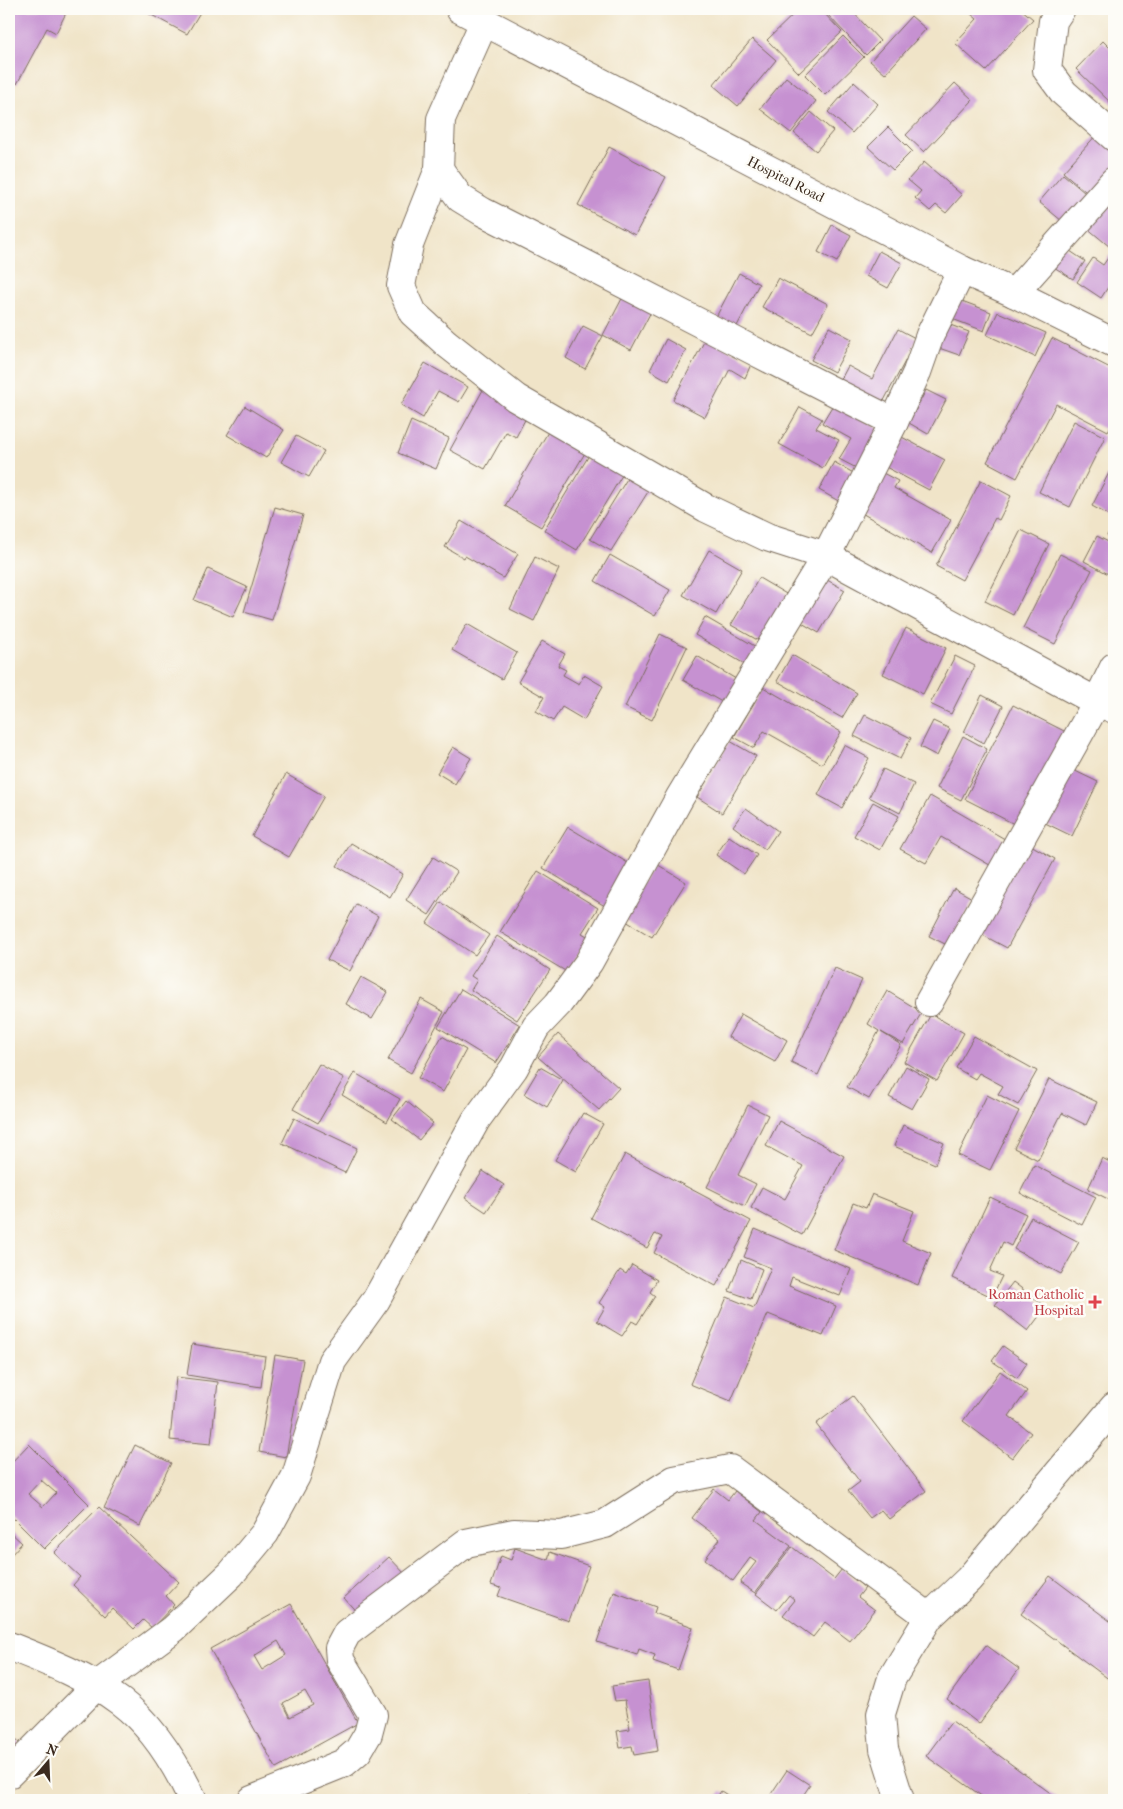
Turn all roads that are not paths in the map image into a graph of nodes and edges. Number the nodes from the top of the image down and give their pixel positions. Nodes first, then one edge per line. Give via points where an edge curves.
1 (460, 9) edge
2 (1062, 9) edge
3 (484, 22) junction
4 (1114, 137) edge
5 (439, 169) junction
6 (1114, 181) edge
7 (962, 270) junction
8 (1014, 293) junction
9 (1114, 343) edge
10 (894, 422) junction
11 (826, 556) junction
12 (1114, 667) edge
13 (1105, 706) edge
14 (929, 1002) dead end
15 (1114, 1407) edge
16 (929, 1617) junction
17 (9, 1646) edge
18 (96, 1686) junction
19 (9, 1774) edge
20 (192, 1800) edge
21 (252, 1800) edge
22 (900, 1800) edge

1 - 3 street, Hospital Road
2 - 4 street via 1053,21 1047,70 1064,93
3 - 5 street via 441,119
3 - 7 street, Hospital Road
5 - 10 street via 460,198 483,212
5 - 11 street via 409,245 401,286 413,313 516,398 706,508 767,537
6 - 8 street
7 - 8 street, Hospital Road
7 - 10 street via 930,335
8 - 9 street, Hospital Road
10 - 11 street
11 - 13 street
11 - 18 street via 680,797 589,962 558,1004 536,1027 514,1068 476,1120 376,1300 332,1361 296,1476 265,1533 231,1574 173,1628
12 - 13 street
13 - 14 street
15 - 16 street via 969,1579
16 - 21 street via 730,1469 674,1480 605,1524 561,1535 514,1533 466,1543 347,1632 339,1648 340,1660 373,1715 368,1734 358,1751 344,1763
16 - 22 street via 892,1678 881,1714 884,1749
17 - 18 street via 58,1665
18 - 19 street
18 - 20 street via 122,1703 156,1736 183,1778

